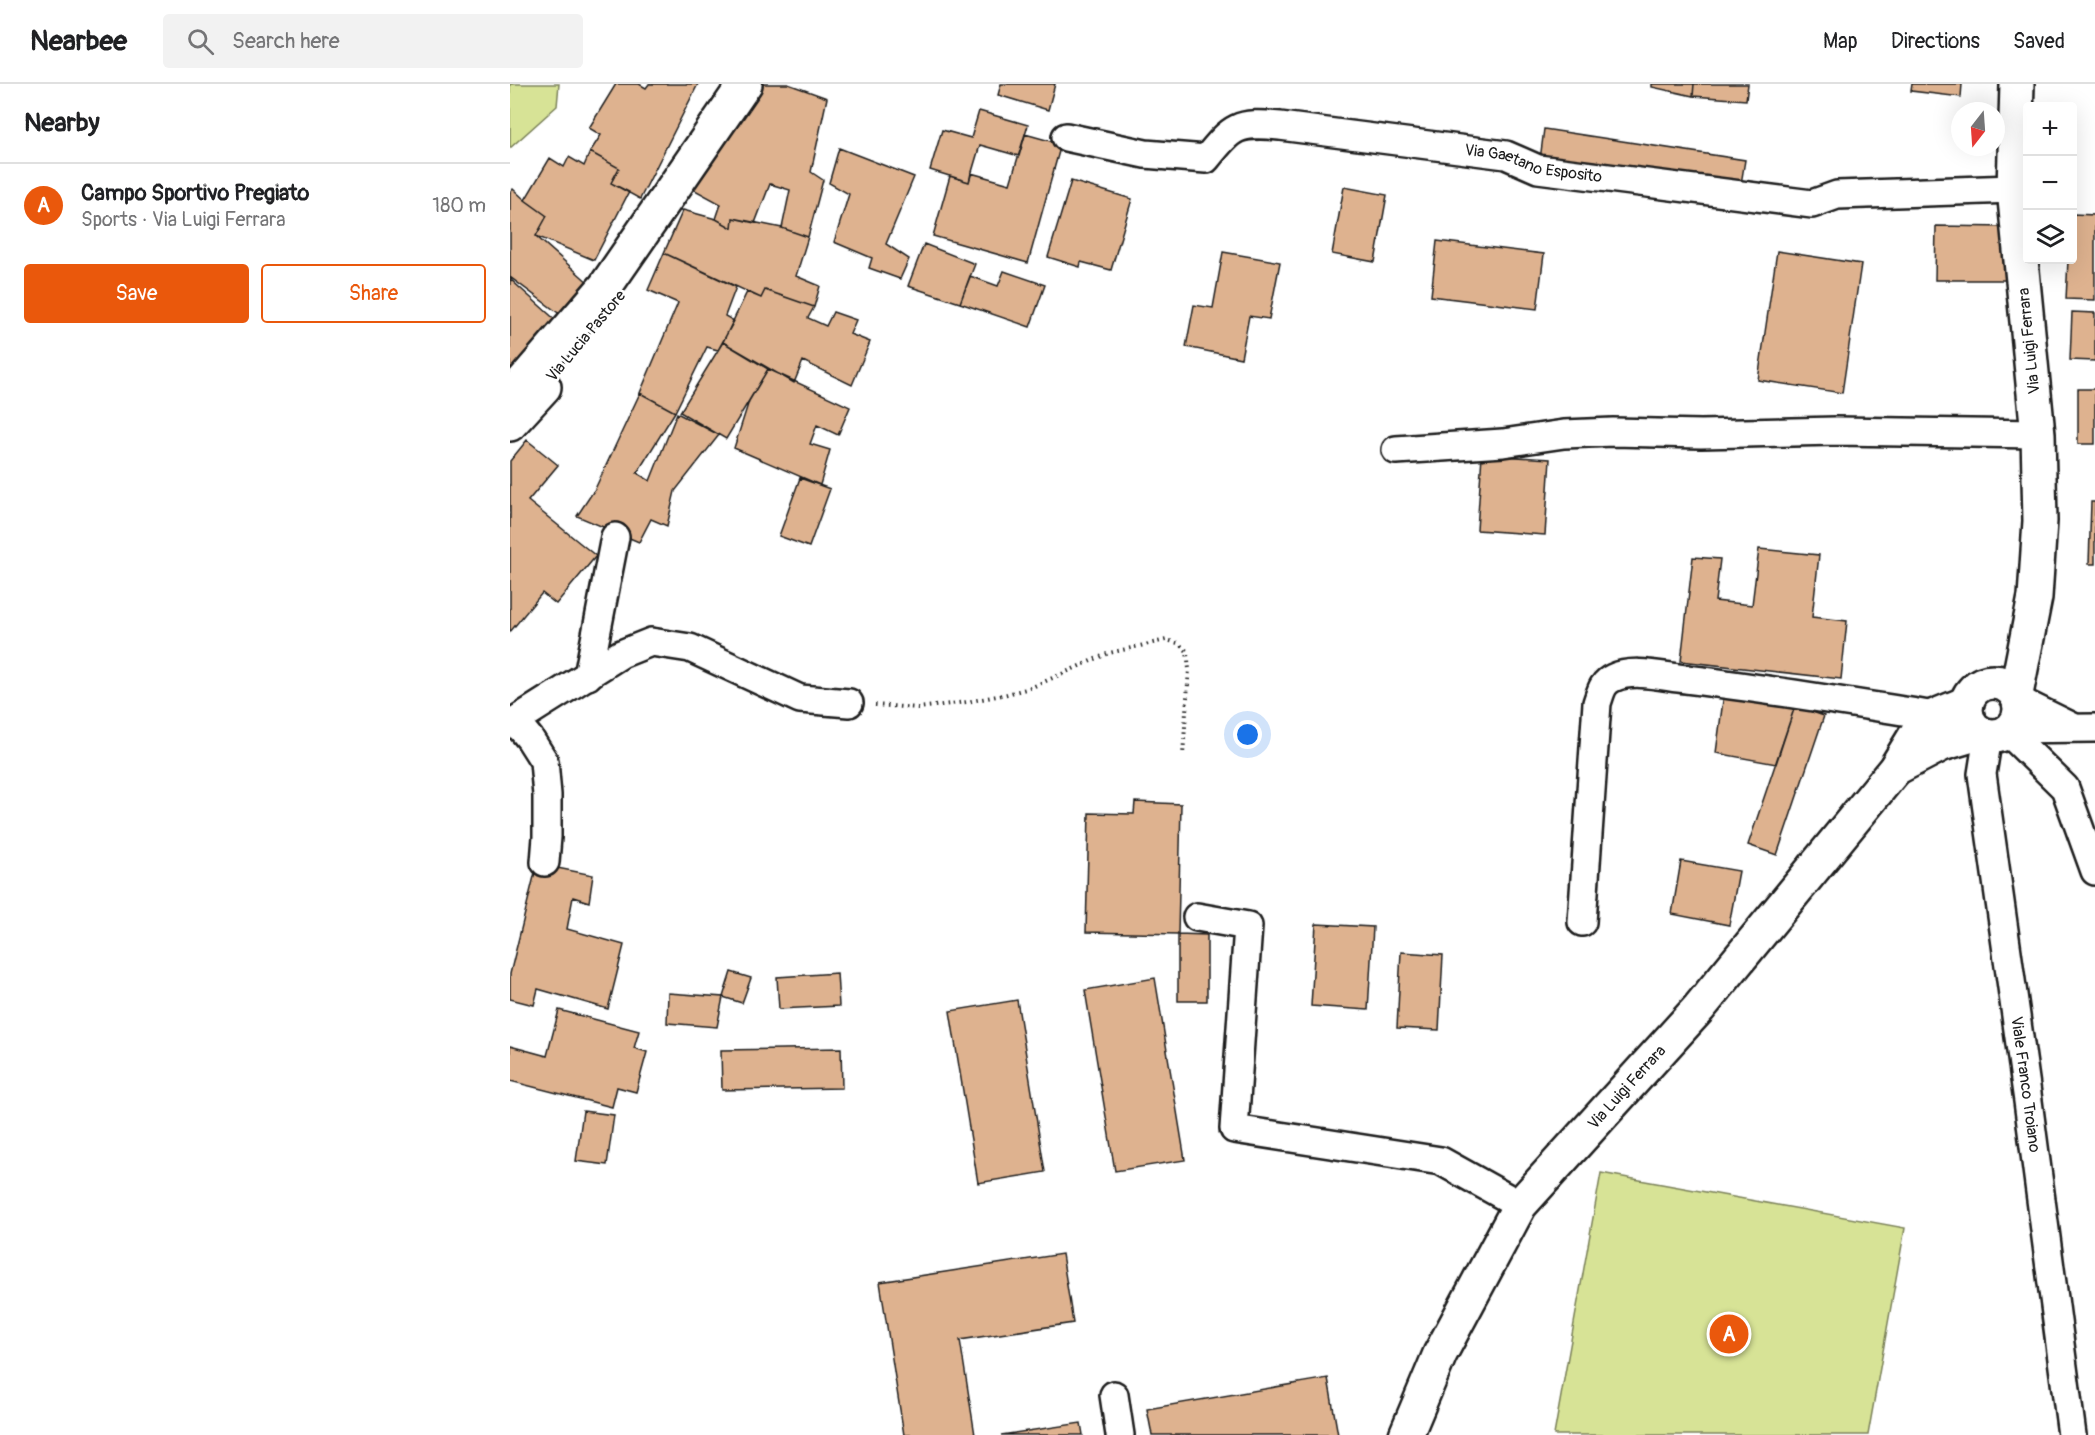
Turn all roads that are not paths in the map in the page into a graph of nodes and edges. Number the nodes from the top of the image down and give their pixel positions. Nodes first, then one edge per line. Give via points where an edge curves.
1 (745, 84) edge
2 (2017, 84) edge
3 (1066, 137) dead end
4 (2014, 189) junction
5 (662, 206) junction
6 (510, 397) edge
7 (510, 424) edge
8 (2038, 434) junction
9 (1396, 450) dead end
10 (615, 537) dead end
11 (588, 676) junction
12 (849, 703) road end
13 (2002, 715) junction
14 (1935, 716) junction
15 (513, 723) edge
16 (2085, 728) edge
17 (1894, 769) junction
18 (545, 862) dead end
19 (2095, 871) edge
20 (1197, 917) dead end
21 (1582, 922) dead end
22 (1520, 1205) junction
23 (1114, 1395) dead end
24 (1120, 1435) edge
25 (1406, 1435) edge
26 (2072, 1435) edge

1 - 5 street, Via Lucia Pastore
2 - 4 street, Via Luigi Ferrara
3 - 4 street, Via Gaetano Esposito via 1144,154 1206,159 1235,129 1252,124 1280,126 1506,155 1538,169 1812,204 1837,195
4 - 8 street, Via Luigi Ferrara
5 - 6 street, Via Lucia Pastore via 605,287
5 - 7 street, Via Lucia Pastore via 629,284 598,327
8 - 9 street via 1613,432
8 - 13 street, Via Luigi Ferrara via 2040,522 2035,597
10 - 11 street
11 - 12 street via 621,654 651,642 690,648 800,699
11 - 15 street
13 - 14 street, Via Luigi Ferrara via 1972,727 1967,702
13 - 16 street
13 - 17 street, Via Luigi Ferrara
13 - 19 street via 2065,788
13 - 26 street, Viale Franco Troiano via 1982,774
14 - 17 street, Via Luigi Ferrara via 1917,733
14 - 21 street via 1702,681 1637,674 1614,677 1603,685 1597,703
15 - 18 street via 530,739 544,761
17 - 22 street, Via Luigi Ferrara via 1698,1008
20 - 22 street via 1248,926 1234,1130 1441,1161
22 - 25 street, Via Luigi Ferrara via 1440,1354
23 - 24 street

